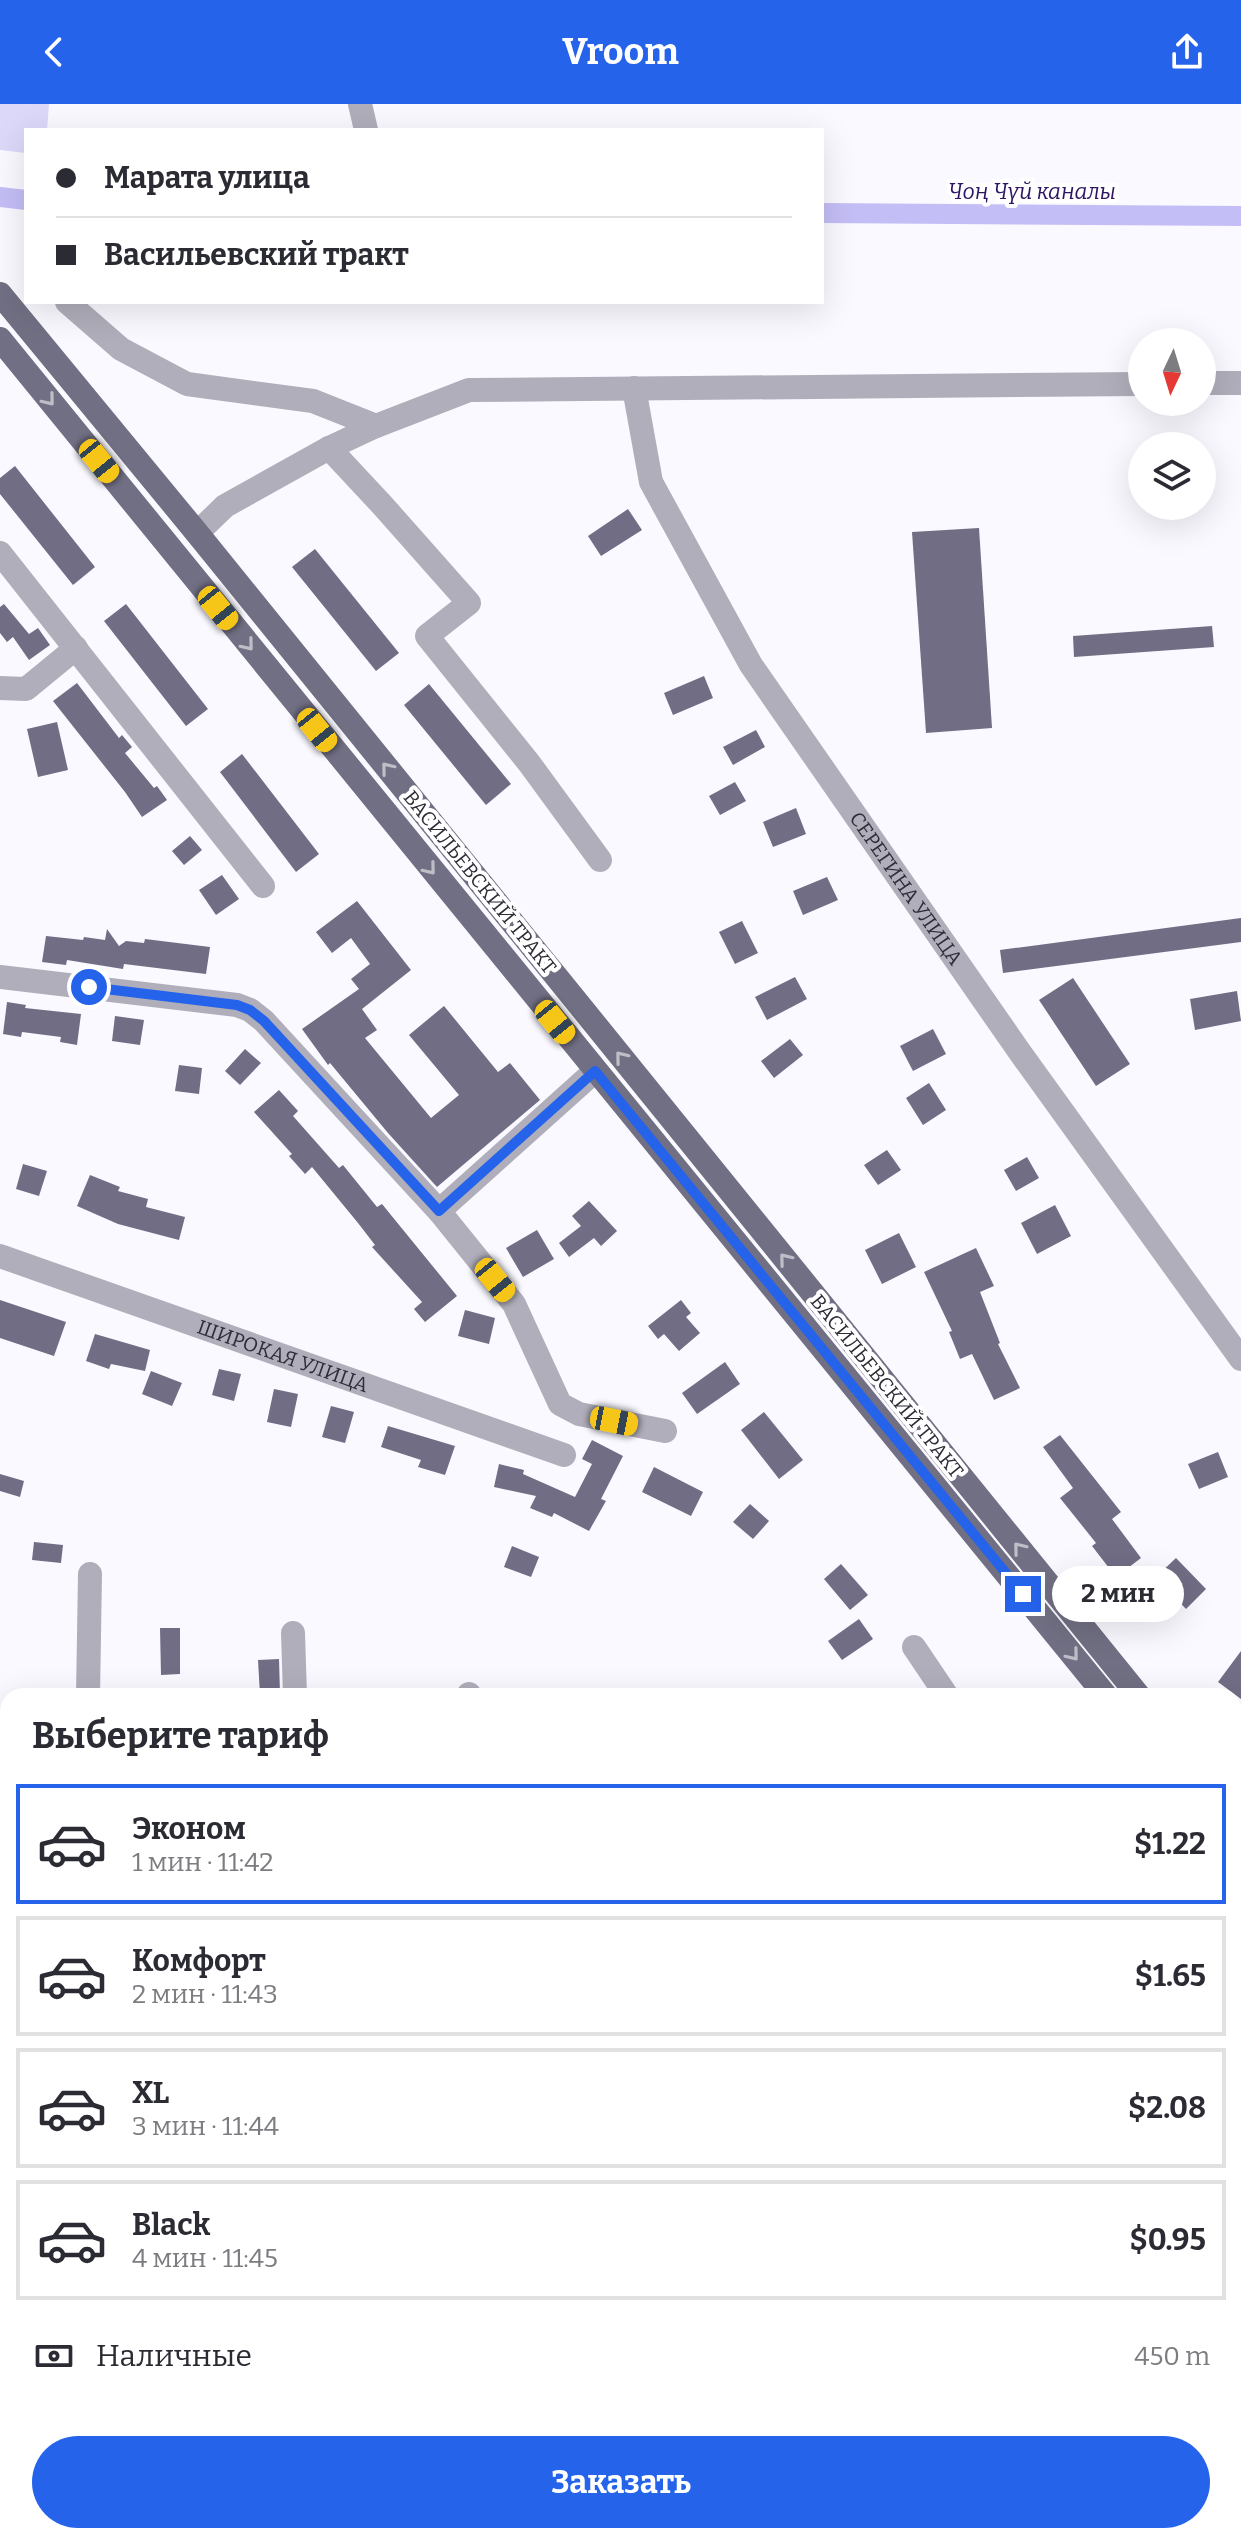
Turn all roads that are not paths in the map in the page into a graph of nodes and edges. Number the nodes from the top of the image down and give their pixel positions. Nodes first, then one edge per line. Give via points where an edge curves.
1 (360, 104) edge
2 (366, 128) edge
3 (0, 294) edge
4 (69, 304) edge
5 (0, 339) edge
6 (1216, 383) edge
7 (1241, 383) edge
8 (1128, 384) edge
9 (634, 388) junction
10 (376, 426) junction
11 (329, 448) junction
12 (197, 533) junction
13 (0, 553) edge
14 (76, 648) junction
15 (0, 688) edge
16 (600, 860) dead end
17 (263, 886) dead end
18 (0, 977) edge
19 (595, 1071) junction
20 (439, 1211) junction
21 (0, 1256) edge
22 (1241, 1359) edge
23 (665, 1431) dead end
24 (564, 1455) dead end
25 (90, 1574) dead end
26 (293, 1633) dead end
27 (914, 1647) dead end
28 (88, 1688) edge
29 (295, 1688) edge
30 (942, 1688) edge
31 (1099, 1688) edge
32 (1133, 1688) edge

1 - 2 street
3 - 12 main road, ВАСИЛЬЕВСКИЙ ТРАКТ
4 - 10 street via 121,349 187,384 313,401
5 -> 19 main road, ВАСИЛЬЕВСКИЙ ТРАКТ
6 - 7 street
8 - 9 street
9 - 10 street via 469,390
9 - 22 street, СЕРЕГИНА УЛИЦА via 651,482 751,665
10 - 11 street
11 - 12 street via 225,506
11 - 16 street via 469,603 427,636
32 -> 12 main road, ВАСИЛЬЕВСКИЙ ТРАКТ
13 - 14 street
14 - 15 street via 26,689
14 - 17 street
18 - 20 street via 250,1010
19 - 20 street
19 -> 31 main road, ВАСИЛЬЕВСКИЙ ТРАКТ
20 - 23 street via 514,1304 560,1404 579,1414
21 - 24 street, ШИРОКАЯ УЛИЦА
25 - 28 street
26 - 29 street
27 - 30 street

